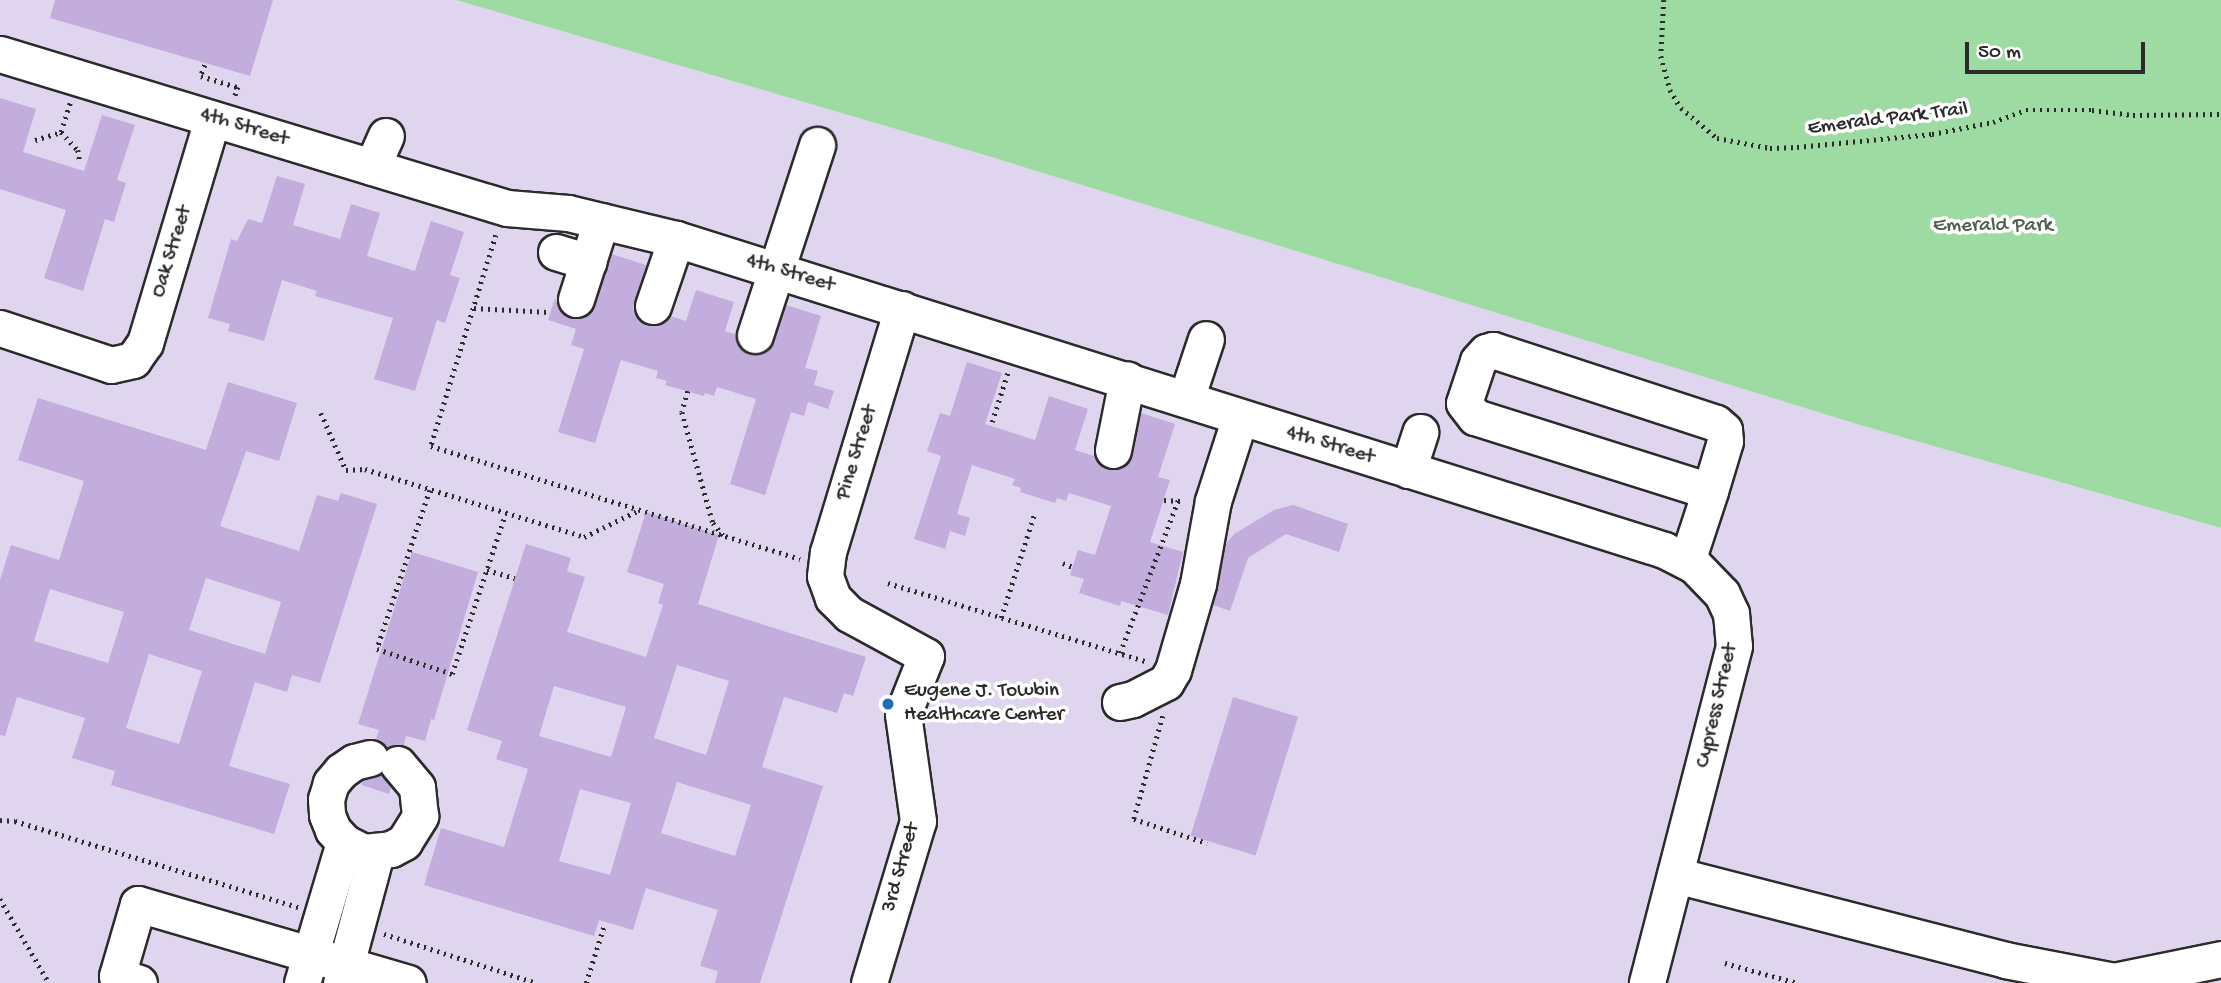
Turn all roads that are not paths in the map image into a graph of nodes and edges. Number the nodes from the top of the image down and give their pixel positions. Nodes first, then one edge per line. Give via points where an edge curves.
1 (0, 54) edge
2 (223, 109) junction
3 (817, 145) dead end
4 (601, 221) junction
5 (676, 239) junction
6 (775, 270) junction
7 (562, 305) road end
8 (653, 306) dead end
9 (902, 309) junction
10 (0, 328) edge
11 (755, 335) dead end
12 (1206, 339) dead end
13 (1127, 379) junction
14 (1186, 399) junction
15 (1240, 417) junction
16 (1420, 432) dead end
17 (1114, 450) dead end
18 (1408, 470) junction
19 (1710, 491) junction
20 (1573, 522) joint
21 (1687, 561) junction
22 (833, 598) joint
23 (1120, 702) dead end
24 (344, 842) junction
25 (376, 853) junction
26 (1675, 874) junction
27 (2221, 959) edge
28 (306, 968) edge
29 (343, 974) edge
30 (2136, 980) edge
31 (139, 983) edge
32 (408, 983) edge
33 (869, 983) edge
34 (1647, 983) edge

1 - 2 street, 4th Street
2 - 4 street, 4th Street via 379,151 507,208
2 - 10 street, Oak Street via 139,353 127,364 111,365
3 - 6 street
4 - 5 street, 4th Street
4 - 7 street via 572,257
5 - 6 street, 4th Street
5 - 8 street
6 - 9 street, 4th Street
6 - 11 street
9 - 13 street, 4th Street
9 - 22 street, Pine Street via 828,552 825,576
12 - 14 street
13 - 14 street, 4th Street
13 - 17 street
14 - 15 street, 4th Street
15 - 18 street, 4th Street
15 - 23 street via 1213,501 1198,584 1173,670 1166,682
16 - 18 street
18 - 20 street, 4th Street
19 - 19 street via 1726,441 1724,430 1716,423 1493,350 1478,360 1464,403 1475,417
19 - 21 street
20 - 21 street, Cypress Street
21 - 26 street, Cypress Street via 1722,594 1735,632
22 - 33 street, 3rd Street via 849,614 934,650 903,714 918,821
24 - 25 street via 353,849
24 - 25 street via 327,815 331,783 354,762 384,761 417,786 420,816 404,842
24 - 28 street
25 - 29 street
26 - 30 street via 2005,960 2114,981
26 - 34 street, Cypress Street
27 - 30 street
28 - 29 street
28 - 31 street via 138,904 117,976
29 - 32 street

